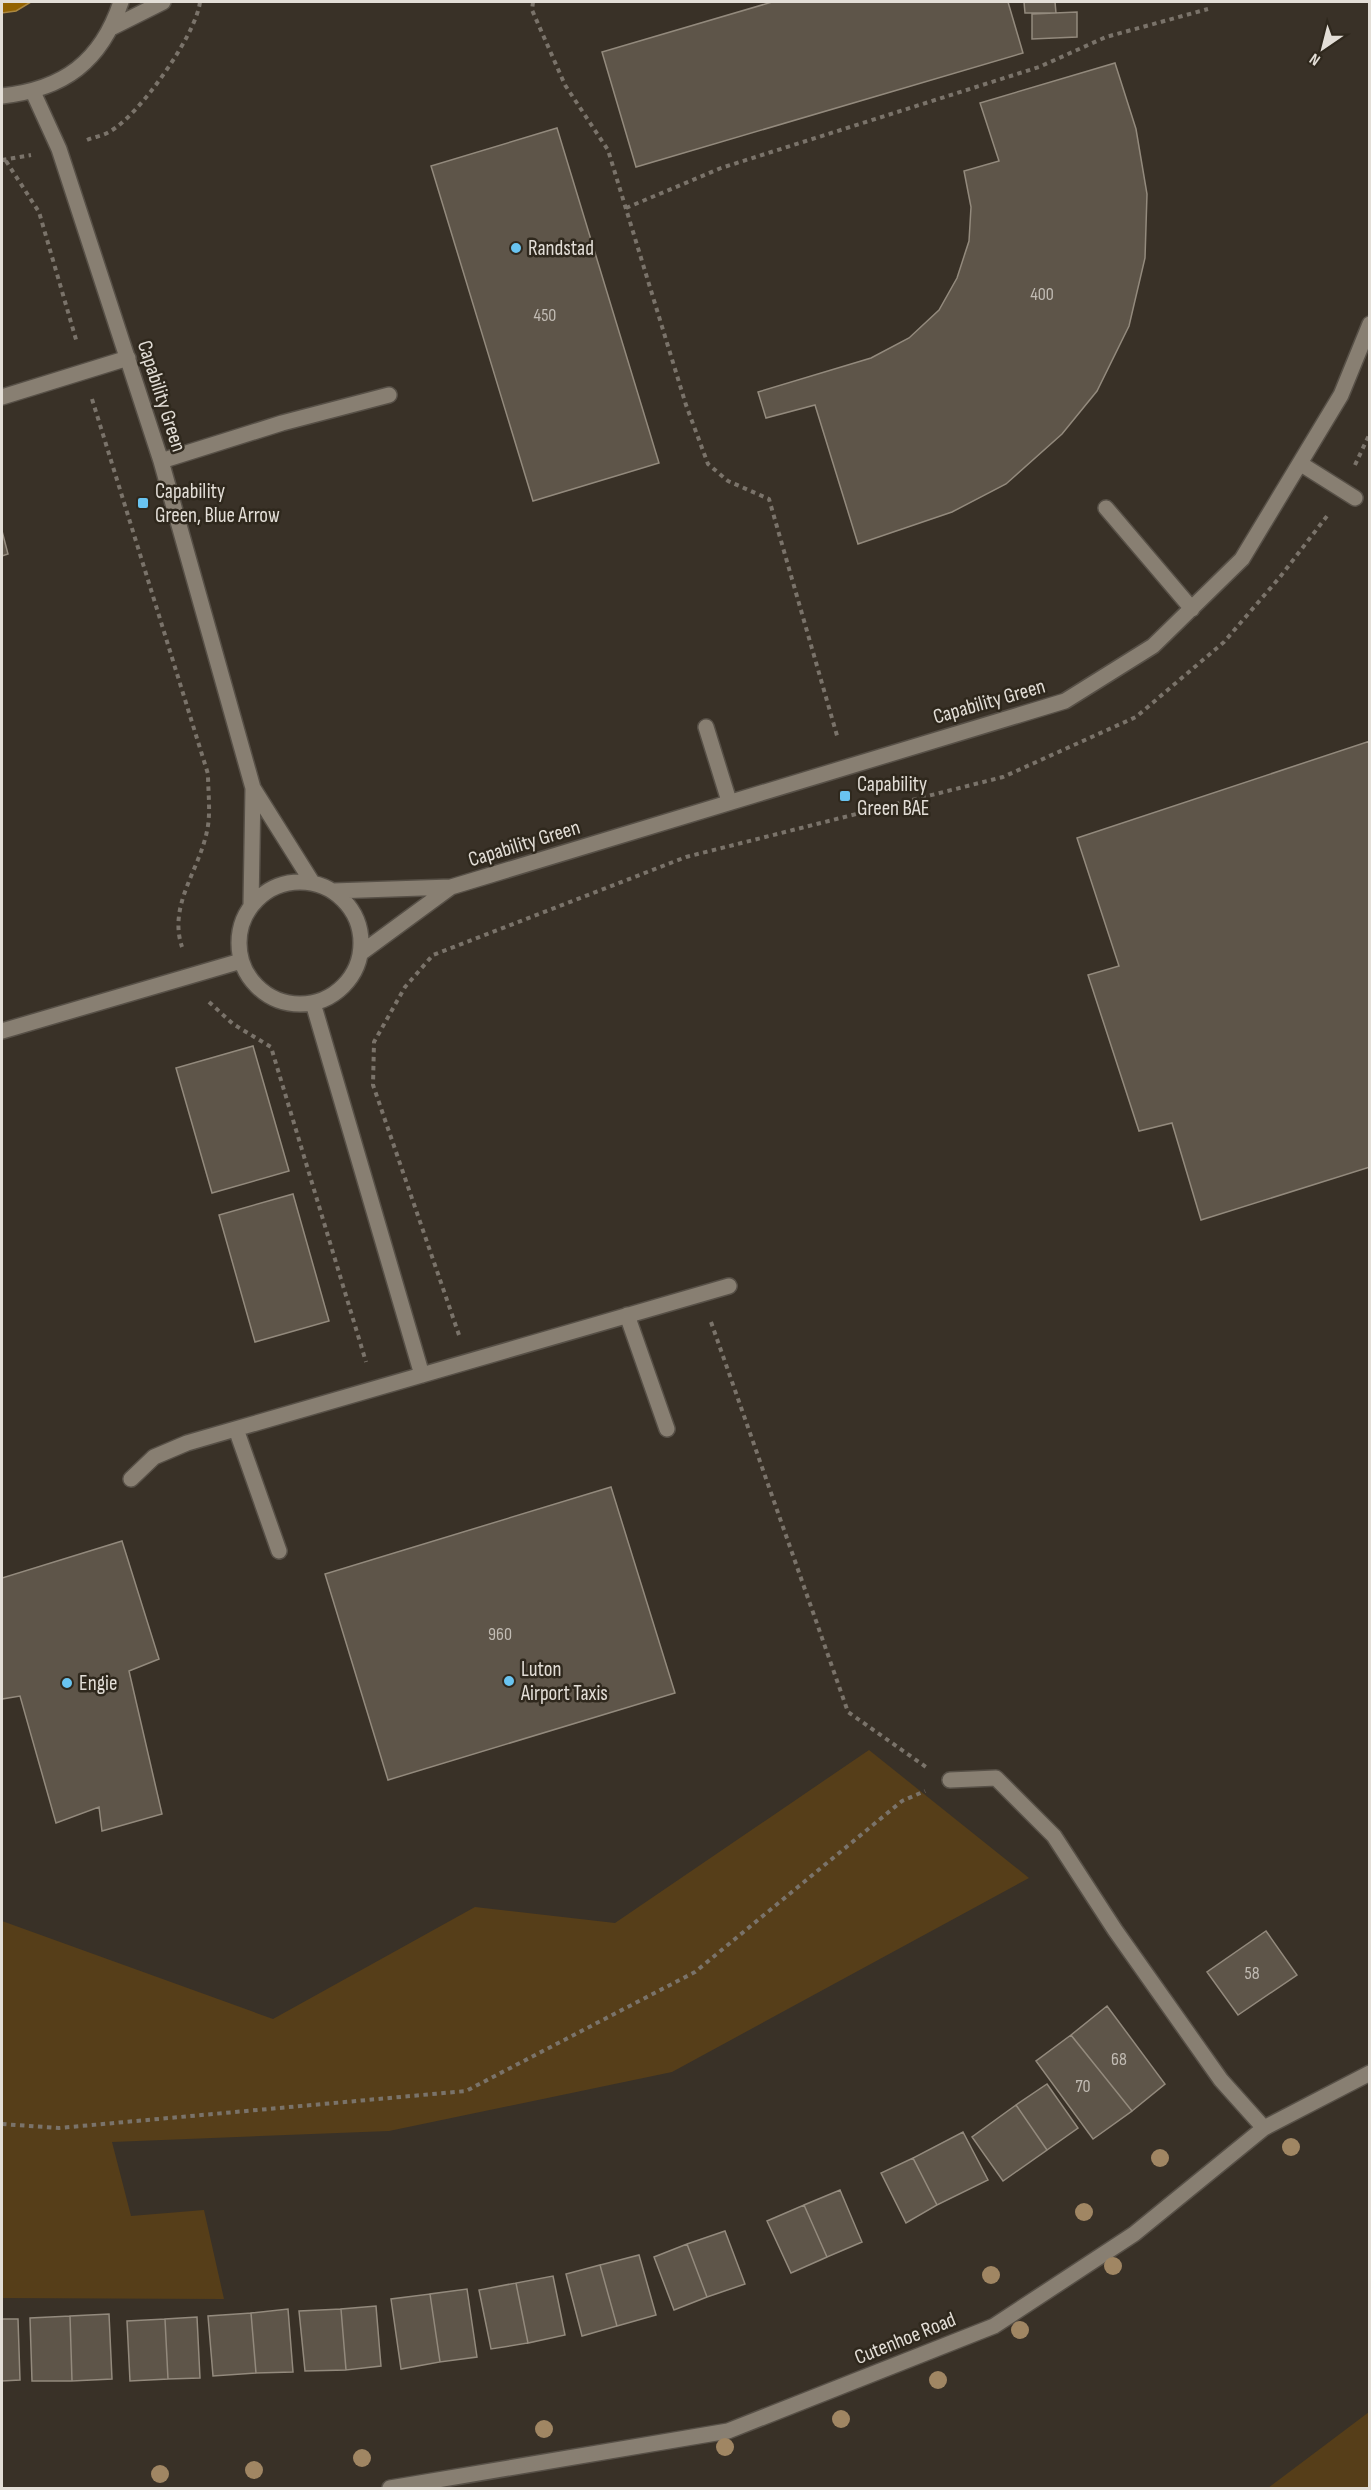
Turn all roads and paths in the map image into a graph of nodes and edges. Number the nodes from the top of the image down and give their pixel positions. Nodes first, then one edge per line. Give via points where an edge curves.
1 (121, 2) edge
2 (163, 2) edge
3 (200, 2) edge
4 (533, 2) edge
5 (1208, 9) dead end
6 (113, 27) junction
7 (33, 93) junction
8 (2, 96) edge
9 (59, 149) junction
10 (4, 160) edge
11 (626, 208) junction
12 (1370, 324) edge
13 (128, 358) junction
14 (84, 373) junction
15 (388, 395) dead end
16 (2, 398) edge
17 (1370, 433) edge
18 (162, 461) junction
19 (1301, 464) junction
20 (1349, 494) junction
21 (1106, 508) dead end
22 (1192, 609) junction
23 (706, 727) dead end
24 (840, 744) dead end
25 (253, 788) junction
26 (729, 801) junction
27 (312, 882) junction
28 (451, 887) junction
29 (333, 891) junction
30 (251, 906) junction
31 (362, 953) junction
32 (241, 961) junction
33 (191, 974) junction
34 (313, 1003) junction
35 (2, 1031) edge
36 (729, 1286) dead end
37 (702, 1294) junction
38 (627, 1315) junction
39 (468, 1361) junction
40 (422, 1375) junction
41 (374, 1388) junction
42 (236, 1429) junction
43 (667, 1429) dead end
44 (132, 1479) dead end
45 (279, 1551) dead end
46 (950, 1780) junction
47 (1370, 2073) edge
48 (2, 2124) edge
49 (1264, 2128) junction
50 (452, 2484) edge
51 (390, 2488) edge

1 - 6 street
2 - 6 street
3 - 9 path via 175,59 141,104 110,132
4 - 11 path via 532,10 565,85 608,150
5 - 11 path via 1106,37 1039,67 721,168
6 - 7 street via 93,57 65,79
7 - 8 street
7 - 9 street, Capability Green
9 - 10 path
9 - 13 street, Capability Green
10 - 14 path via 39,212
11 - 24 path via 708,464 728,481 769,499
12 - 19 street, Capability Green via 1341,395
13 - 14 street
13 - 18 street, Capability Green
14 - 16 street
14 - 33 path via 208,774 208,830 185,887 177,931
15 - 18 street
17 - 20 path
18 - 25 street, Capability Green
19 - 20 street
19 - 22 street, Capability Green via 1242,558
20 - 39 path via 1224,642 1136,717 1003,777 686,857 433,955 405,987 374,1042 373,1085
21 - 22 street
22 - 26 street, Capability Green via 1153,646 1065,701
23 - 26 street
25 - 27 street
25 - 30 street
26 - 28 street, Capability Green
27 - 29 street
27 - 30 street via 278,885
28 - 29 street
28 - 31 street
29 - 31 street via 347,902 356,918
30 - 32 street via 238,942
31 - 34 street via 345,986 331,997
32 - 33 street
32 - 34 street via 261,991 295,1005
33 - 35 street
33 - 41 path via 205,998 233,1024 271,1047
34 - 40 street
36 - 37 street
37 - 38 street
37 - 46 path via 848,1712 927,1769
38 - 39 street
38 - 43 street
39 - 40 street
40 - 41 street
41 - 42 street
42 - 44 street via 154,1457
42 - 45 street
46 - 48 path via 903,1801 695,1971 465,2091 59,2128
46 - 49 street via 996,1778 1054,1836 1221,2080
47 - 49 street, Cutenhoe Road
49 - 50 street, Cutenhoe Road via 1134,2234 994,2326 728,2430
50 - 51 street, Cutenhoe Road

